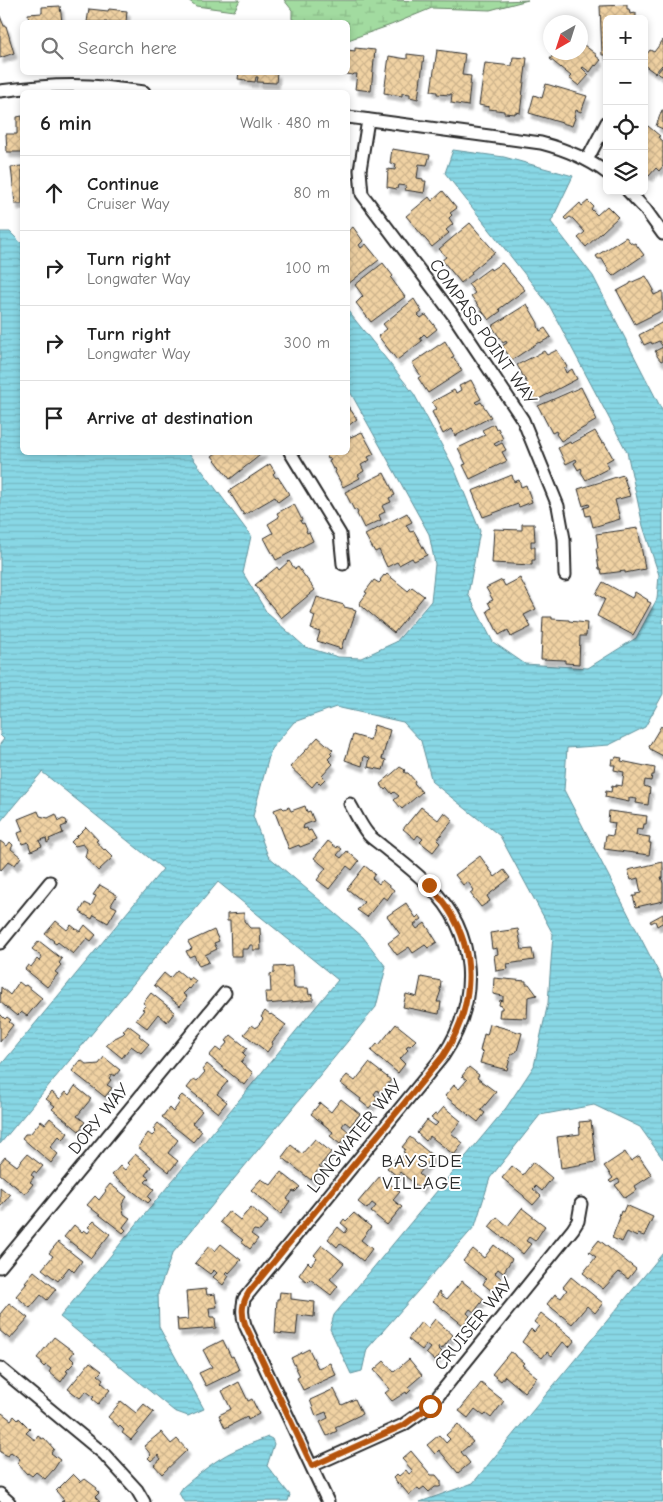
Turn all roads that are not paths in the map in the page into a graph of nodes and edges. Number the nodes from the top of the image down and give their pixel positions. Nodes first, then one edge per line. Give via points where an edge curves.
1 (90, 89) edge
2 (108, 90) edge
3 (0, 91) edge
4 (350, 118) edge
5 (368, 120) junction
6 (603, 130) edge
7 (587, 160) junction
8 (603, 170) edge
9 (632, 195) edge
10 (663, 234) edge
11 (292, 455) edge
12 (343, 564) dead end
13 (566, 574) dead end
14 (350, 804) dead end
15 (50, 882) dead end
16 (0, 943) edge
17 (225, 993) dead end
18 (580, 1204) dead end
19 (0, 1267) edge
20 (0, 1368) edge
21 (312, 1466) junction
22 (0, 1494) edge
23 (9, 1502) edge
24 (144, 1502) edge
25 (328, 1502) edge

1 - 2 street
1 - 3 street via 54,85
4 - 5 street
5 - 7 street via 541,143
5 - 13 street, COMPASS POINT WAY via 360,170 362,194 453,315 523,420 558,506
6 - 7 street
7 - 8 street
9 - 10 street
11 - 12 street via 340,534
14 - 21 street, LONGWATER WAY via 368,834 429,885 451,912 468,960 468,985 462,1021 443,1056 244,1299 242,1316 245,1324
15 - 16 street
17 - 19 street, DORY WAY
18 - 21 street, CRUISER WAY via 574,1230 430,1406 404,1425
20 - 24 street via 104,1454
21 - 25 street, LONGWATER WAY
22 - 23 street

